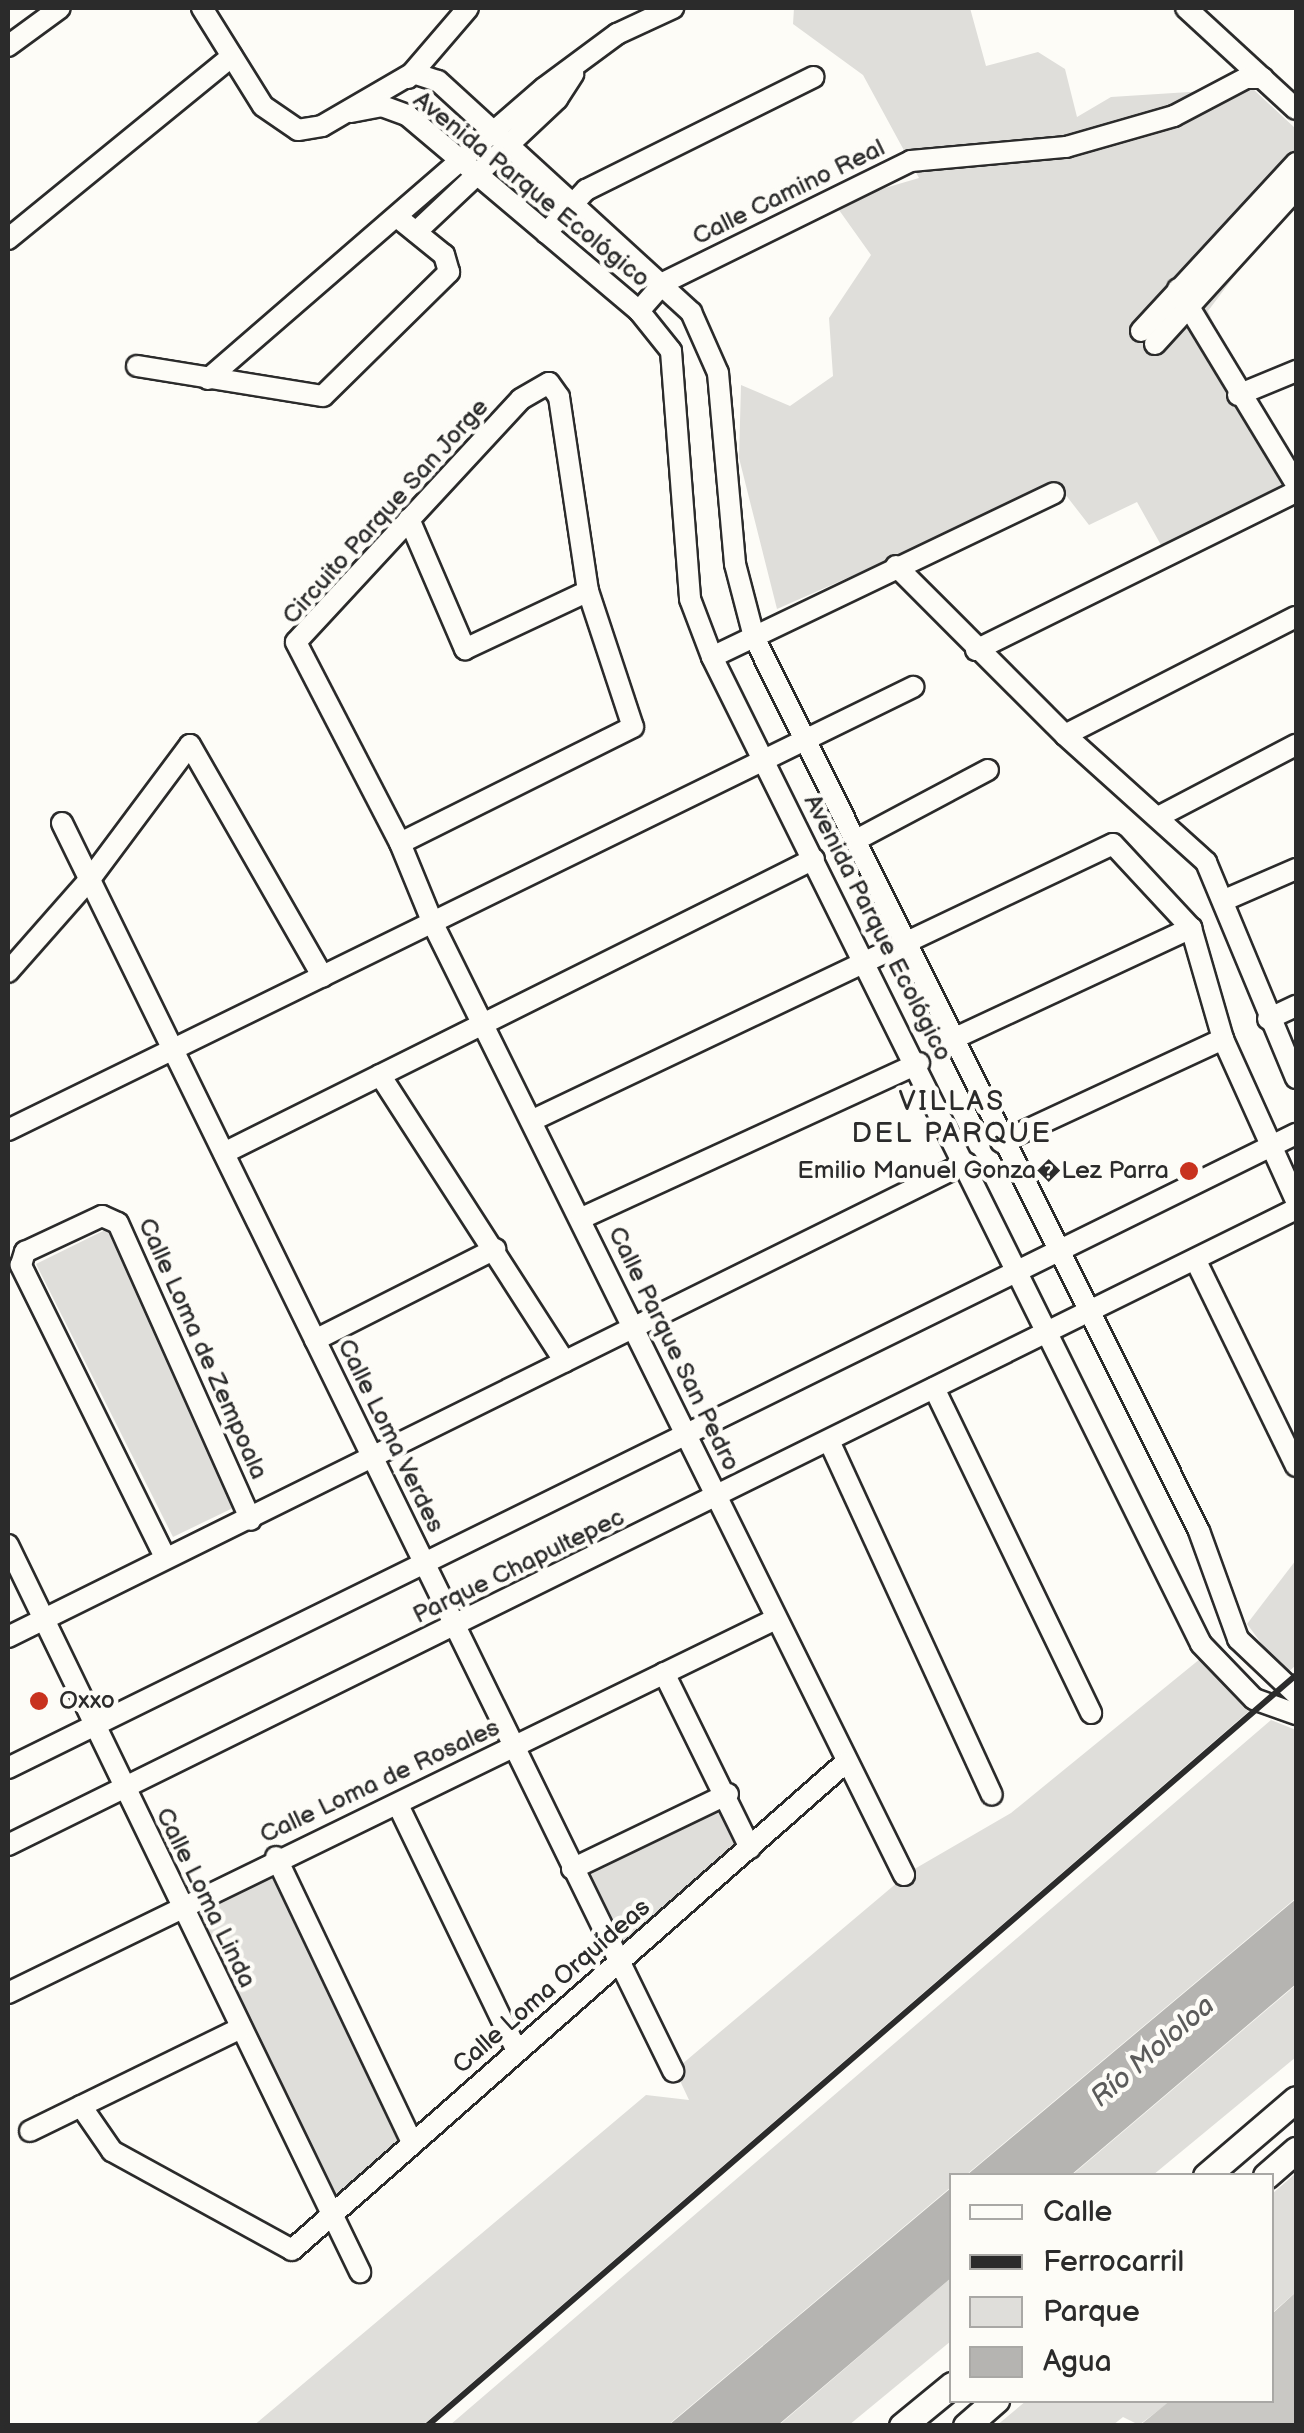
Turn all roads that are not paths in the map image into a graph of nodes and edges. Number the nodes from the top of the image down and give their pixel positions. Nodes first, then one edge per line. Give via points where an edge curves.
1 (60, 8) edge
2 (202, 8) edge
3 (468, 8) edge
4 (673, 8) edge
5 (1186, 8) edge
6 (8, 46) edge
7 (232, 56) junction
8 (580, 64) junction
9 (412, 73) junction
10 (814, 76) dead end
11 (1263, 78) junction
12 (382, 106) junction
13 (1296, 109) edge
14 (326, 120) junction
15 (473, 146) junction
16 (492, 162) junction
17 (1296, 163) edge
18 (1296, 189) edge
19 (571, 205) junction
20 (397, 216) junction
21 (416, 232) junction
22 (546, 234) junction
23 (8, 239) edge
24 (663, 283) junction
25 (1178, 289) junction
26 (1190, 308) junction
27 (638, 311) junction
28 (136, 366) dead end
29 (1296, 371) edge
30 (208, 380) junction
31 (1238, 395) junction
32 (1296, 484) edge
33 (1054, 492) dead end
34 (1296, 492) edge
35 (409, 519) junction
36 (896, 566) junction
37 (588, 592) junction
38 (1296, 616) edge
39 (754, 638) junction
40 (976, 650) junction
41 (712, 657) junction
42 (913, 686) dead end
43 (1065, 736) junction
44 (803, 739) junction
45 (1296, 744) edge
46 (763, 759) junction
47 (988, 770) dead end
48 (1158, 817) junction
49 (62, 823) dead end
50 (858, 839) junction
51 (400, 844) junction
52 (814, 860) junction
53 (1296, 869) edge
54 (90, 879) junction
55 (1227, 900) junction
56 (434, 926) junction
57 (1191, 928) junction
58 (902, 938) junction
59 (866, 958) junction
60 (8, 972) edge
61 (322, 977) junction
62 (1296, 1006) edge
63 (1268, 1019) junction
64 (485, 1021) junction
65 (1223, 1038) junction
66 (953, 1039) junction
67 (174, 1050) junction
68 (919, 1062) junction
69 (380, 1075) junction
70 (1296, 1078) edge
71 (533, 1120) junction
72 (8, 1130) edge
73 (1296, 1134) edge
74 (1001, 1142) junction
75 (1268, 1149) junction
76 (224, 1153) junction
77 (966, 1163) junction
78 (1296, 1201) edge
79 (1296, 1208) edge
80 (582, 1218) junction
81 (1056, 1248) junction
82 (496, 1249) junction
83 (1196, 1261) junction
84 (1018, 1268) junction
85 (1090, 1310) junction
86 (632, 1325) junction
87 (1050, 1330) junction
88 (315, 1340) junction
89 (565, 1362) junction
90 (934, 1388) junction
91 (684, 1433) junction
92 (830, 1443) junction
93 (374, 1460) junction
94 (1296, 1466) edge
95 (718, 1498) junction
96 (251, 1520) junction
97 (8, 1545) edge
98 (165, 1557) junction
99 (424, 1563) junction
100 (43, 1620) junction
101 (776, 1620) junction
102 (454, 1627) junction
103 (8, 1637) edge
104 (1238, 1639) junction
105 (1210, 1656) junction
106 (664, 1673) junction
107 (1296, 1694) edge
108 (1091, 1712) dead end
109 (1296, 1714) edge
110 (94, 1725) junction
111 (512, 1748) junction
112 (845, 1763) junction
113 (8, 1768) edge
114 (122, 1790) junction
115 (728, 1794) junction
116 (992, 1795) dead end
117 (398, 1805) junction
118 (8, 1844) edge
119 (750, 1848) junction
120 (276, 1857) junction
121 (572, 1869) junction
122 (904, 1875) dead end
123 (181, 1905) junction
124 (621, 1961) junction
125 (8, 1992) edge
126 (241, 2028) junction
127 (516, 2049) junction
128 (673, 2071) dead end
129 (1296, 2100) edge
130 (81, 2106) junction
131 (30, 2131) dead end
132 (412, 2142) junction
133 (1296, 2150) edge
134 (1210, 2173) edge
135 (1269, 2173) edge
136 (332, 2210) junction
137 (360, 2272) dead end
138 (949, 2387) edge
139 (993, 2403) edge
140 (902, 2426) edge
141 (966, 2426) edge

1 - 6 street
2 - 7 street
3 - 9 street
4 - 8 street via 617,34
5 - 11 street
7 - 14 street via 263,106 288,126 309,130
7 - 23 street
8 - 15 street
8 - 16 street
9 - 12 street
9 - 14 street, Avenida Parque Ecológico
9 - 15 street, Avenida Parque Ecológico via 438,80
10 - 19 street via 586,190
11 - 13 street
11 - 24 street, Calle Camino Real via 1246,78 1174,116 1066,147 911,162
12 - 14 street, Avenida Parque Ecológico
12 - 15 street, Avenida Parque Ecológico
15 - 16 street, Avenida Parque Ecológico
15 - 16 street, Avenida Parque Ecológico
15 - 20 street
16 - 19 street, Avenida Parque Ecológico
16 - 21 street
16 - 22 street, Avenida Parque Ecológico
17 - 25 street
18 - 26 street
19 - 22 street
19 - 24 street, Avenida Parque Ecológico
20 - 21 street
20 - 30 street
21 - 30 street via 448,260 446,278 323,396
22 - 27 street, Avenida Parque Ecológico
24 - 27 street, Calle Camino Real
24 - 39 street, Avenida Parque Ecológico via 691,312 718,374 735,564
25 - 26 street
25 - 26 street via 1148,338
26 - 31 street
27 - 41 street, Avenida Parque Ecológico via 671,351 690,599
28 - 30 street
29 - 31 street
31 - 32 street
33 - 36 street
34 - 40 street
35 - 37 street via 465,649
35 - 37 street, Circuito Parque San Jorge via 521,400 548,384 559,398
35 - 51 street, Circuito Parque San Jorge via 296,642
36 - 39 street
36 - 40 street
37 - 51 street, Circuito Parque San Jorge via 634,727
38 - 43 street
39 - 41 street
39 - 44 street, Avenida Parque Ecológico
40 - 43 street
41 - 46 street, Avenida Parque Ecológico
42 - 44 street
43 - 48 street
44 - 46 street
44 - 50 street, Avenida Parque Ecológico
45 - 48 street
46 - 52 street, Avenida Parque Ecológico
46 - 56 street
47 - 50 street
48 - 55 street via 1206,862
49 - 54 street, Calle Loma Verdes
50 - 58 street, Avenida Parque Ecológico
51 - 56 street, Calle Parque San Pedro
52 - 59 street, Avenida Parque Ecológico
52 - 64 street
53 - 55 street
54 - 60 street
54 - 61 street via 190,745
54 - 67 street, Calle Loma Verdes
55 - 63 street
56 - 61 street
56 - 64 street, Calle Parque San Pedro
57 - 58 street via 1113,844
57 - 65 street
57 - 66 street
58 - 59 street
58 - 66 street, Avenida Parque Ecológico
59 - 68 street, Avenida Parque Ecológico
59 - 71 street
61 - 67 street
62 - 63 street
63 - 70 street
64 - 69 street
64 - 71 street, Calle Parque San Pedro
65 - 74 street
65 - 75 street
66 - 74 street, Avenida Parque Ecológico
67 - 72 street
67 - 76 street, Calle Loma Verdes
68 - 77 street, Avenida Parque Ecológico
68 - 80 street
69 - 76 street
69 - 82 street
71 - 80 street, Calle Parque San Pedro
73 - 75 street, Parque Chapultepec
74 - 81 street, Avenida Parque Ecológico
75 - 78 street
75 - 81 street, Parque Chapultepec
76 - 88 street, Calle Loma Verdes
77 - 84 street, Avenida Parque Ecológico
77 - 86 street
79 - 83 street, Parque Chapultepec
80 - 86 street, Calle Parque San Pedro
81 - 84 street, Parque Chapultepec
81 - 85 street, Avenida Parque Ecológico
82 - 88 street
82 - 89 street
83 - 85 street, Parque Chapultepec
83 - 94 street
84 - 87 street, Avenida Parque Ecológico
84 - 91 street, Parque Chapultepec
85 - 87 street, Parque Chapultepec
85 - 104 street, Avenida Parque Ecológico via 1198,1530
86 - 89 street
86 - 91 street, Calle Parque San Pedro
87 - 90 street, Parque Chapultepec
87 - 105 street, Avenida Parque Ecológico
88 - 93 street, Calle Loma Verdes
89 - 93 street
90 - 92 street, Parque Chapultepec
90 - 108 street
91 - 95 street, Calle Parque San Pedro
91 - 99 street, Parque Chapultepec
92 - 95 street, Parque Chapultepec
92 - 116 street
93 - 96 street
93 - 99 street, Calle Loma Verdes
95 - 101 street, Calle Parque San Pedro
95 - 102 street, Parque Chapultepec
96 - 98 street
96 - 98 street, Calle Loma de Zempoala via 118,1223 102,1216 25,1252 21,1265
97 - 100 street, Calle Loma Linda
98 - 100 street
99 - 102 street, Calle Loma Verdes
99 - 110 street, Parque Chapultepec
100 - 103 street
100 - 110 street, Calle Loma Linda
101 - 106 street, Calle Loma de Rosales
101 - 112 street, Calle Parque San Pedro
102 - 111 street, Calle Loma Verdes
102 - 114 street, Parque Chapultepec
104 - 105 street
104 - 107 street, Avenida Parque Ecológico
105 - 109 street, Avenida Parque Ecológico via 1254,1699
106 - 111 street, Calle Loma de Rosales
106 - 115 street
110 - 113 street, Parque Chapultepec
110 - 114 street, Calle Loma Linda
111 - 117 street, Calle Loma de Rosales
111 - 121 street, Calle Loma Verdes
112 - 119 street, Calle Loma Orquídeas
112 - 122 street, Calle Parque San Pedro
114 - 118 street, Parque Chapultepec
114 - 123 street, Calle Loma Linda
115 - 119 street
115 - 121 street
117 - 120 street, Calle Loma de Rosales
117 - 127 street
119 - 124 street, Calle Loma Orquídeas
120 - 123 street, Calle Loma de Rosales
120 - 132 street
121 - 124 street, Calle Loma Verdes
123 - 125 street, Calle Loma de Rosales
123 - 126 street, Calle Loma Linda
124 - 127 street, Calle Loma Orquídeas
124 - 128 street, Calle Loma Verdes
126 - 130 street
126 - 136 street, Calle Loma Linda
127 - 132 street, Calle Loma Orquídeas
129 - 134 main road
130 - 131 street
130 - 136 street, Calle Loma Orquídeas via 112,2151 292,2250
132 - 136 street, Calle Loma Orquídeas
133 - 135 main road
136 - 137 street, Calle Loma Linda
138 - 140 main road
139 - 141 main road

